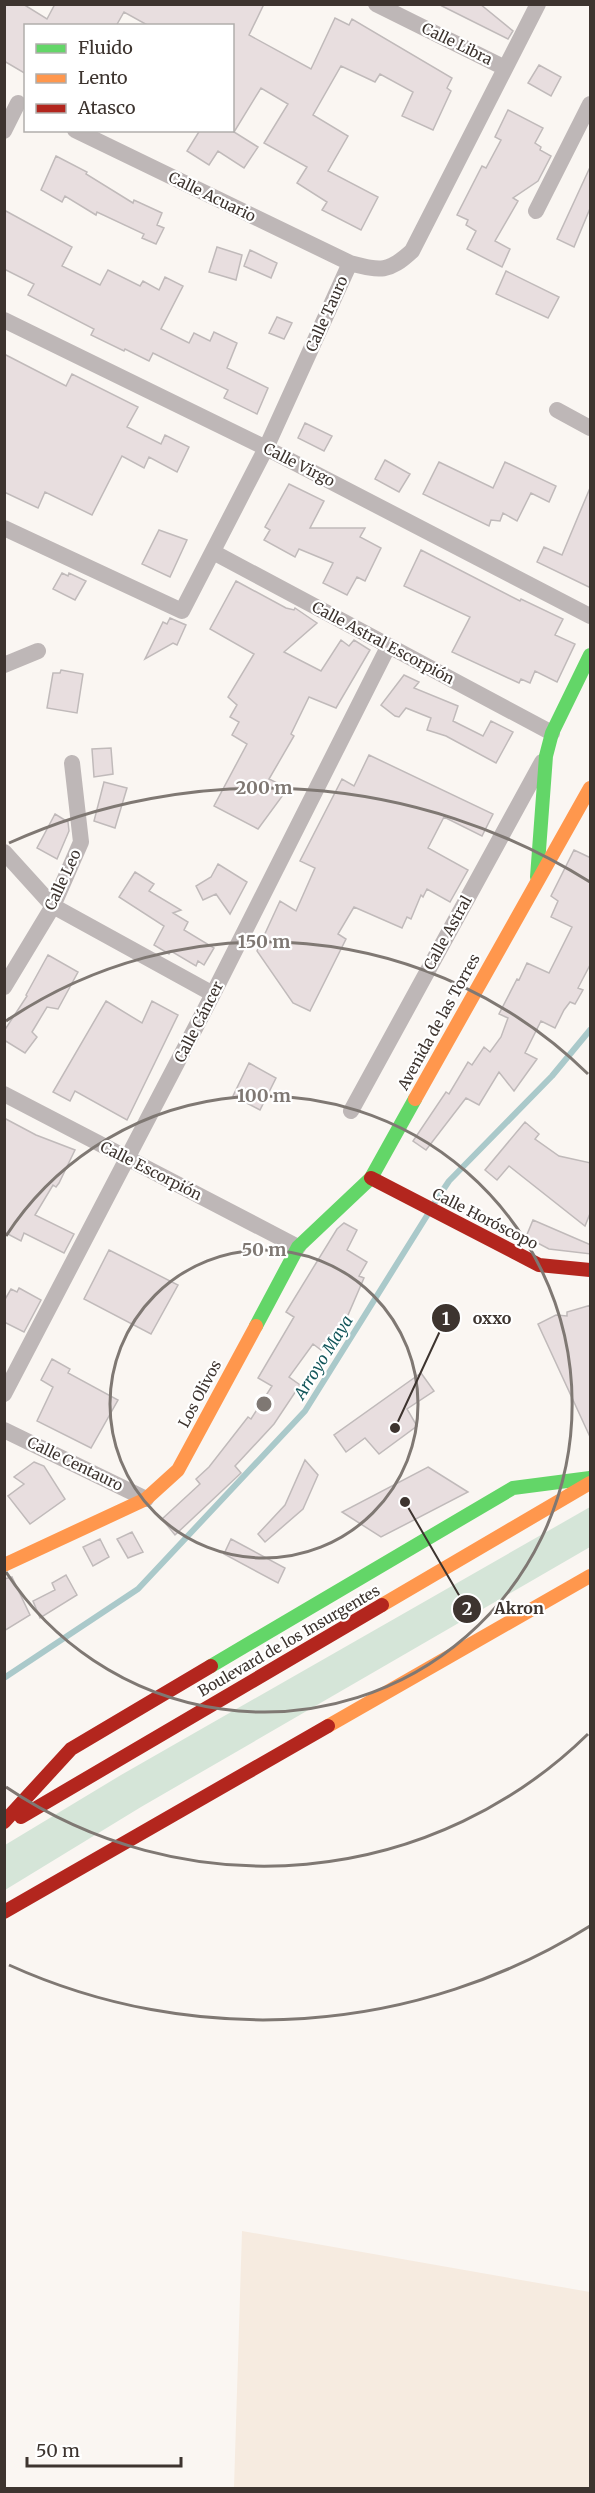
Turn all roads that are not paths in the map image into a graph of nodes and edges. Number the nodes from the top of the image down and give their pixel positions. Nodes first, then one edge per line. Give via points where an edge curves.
1 (376, 4) edge
2 (538, 4) edge
3 (505, 68) junction
4 (16, 102) edge
5 (591, 104) edge
6 (4, 131) edge
7 (79, 132) edge
8 (536, 211) dead end
9 (350, 262) junction
10 (4, 320) edge
11 (557, 410) dead end
12 (591, 428) edge
13 (266, 448) junction
14 (4, 528) edge
15 (213, 552) junction
16 (591, 616) edge
17 (388, 647) junction
18 (38, 651) dead end
19 (591, 655) edge
20 (4, 665) edge
21 (552, 733) junction
22 (546, 756) junction
23 (72, 763) dead end
24 (591, 788) edge
25 (586, 807) edge
26 (4, 852) edge
27 (536, 882) junction
28 (53, 906) junction
29 (4, 987) edge
30 (213, 994) junction
31 (4, 1094) edge
32 (351, 1111) dead end
33 (128, 1160) junction
34 (371, 1178) junction
35 (298, 1247) junction
36 (591, 1270) edge
37 (4, 1394) edge
38 (4, 1430) edge
39 (591, 1478) edge
40 (591, 1483) edge
41 (146, 1498) junction
42 (4, 1565) edge
43 (591, 1575) edge
44 (4, 1822) edge
45 (4, 1827) edge
46 (4, 1912) edge

1 - 3 street, Calle Libra
2 - 3 street, Calle Tauro
3 - 9 street, Calle Tauro via 412,250 398,264 380,270
4 - 6 street
5 - 8 street
7 - 9 street, Calle Acuario
9 - 13 street, Calle Tauro
10 - 13 street, Calle Virgo
11 - 12 street
13 - 15 street, Calle Tauro
13 - 16 street, Calle Virgo
14 - 15 street, Calle Tauro via 182,611
15 - 17 street, Calle Astral Escorpión
17 - 21 street, Calle Astral Escorpión
17 - 30 street, Calle Cáncer
18 - 20 street
19 - 21 main road, Avenida de las Torres
21 - 22 main road, Avenida de las Torres
22 - 27 main road, Avenida de las Torres
22 - 32 street, Calle Astral
23 - 28 street, Calle Leo via 81,842
24 - 25 main road, Avenida de las Torres
25 - 27 main road, Avenida de las Torres
26 - 28 street
27 - 34 main road, Avenida de las Torres
28 - 29 street, Calle Leo
28 - 30 street
30 - 33 street, Calle Cáncer
31 - 33 street, Calle Escorpión
33 - 35 street, Calle Escorpión
33 - 37 street, Calle Cáncer
34 - 35 main road, Los Olivos
34 - 36 main road, Calle Horóscopo via 538,1265
35 - 41 main road, Los Olivos via 178,1470
38 - 41 street, Calle Centauro
39 - 44 main road via 513,1488 489,1500 71,1749
40 - 45 main road, Boulevard de los Insurgentes
41 - 42 main road, Los Olivos
43 - 46 main road

